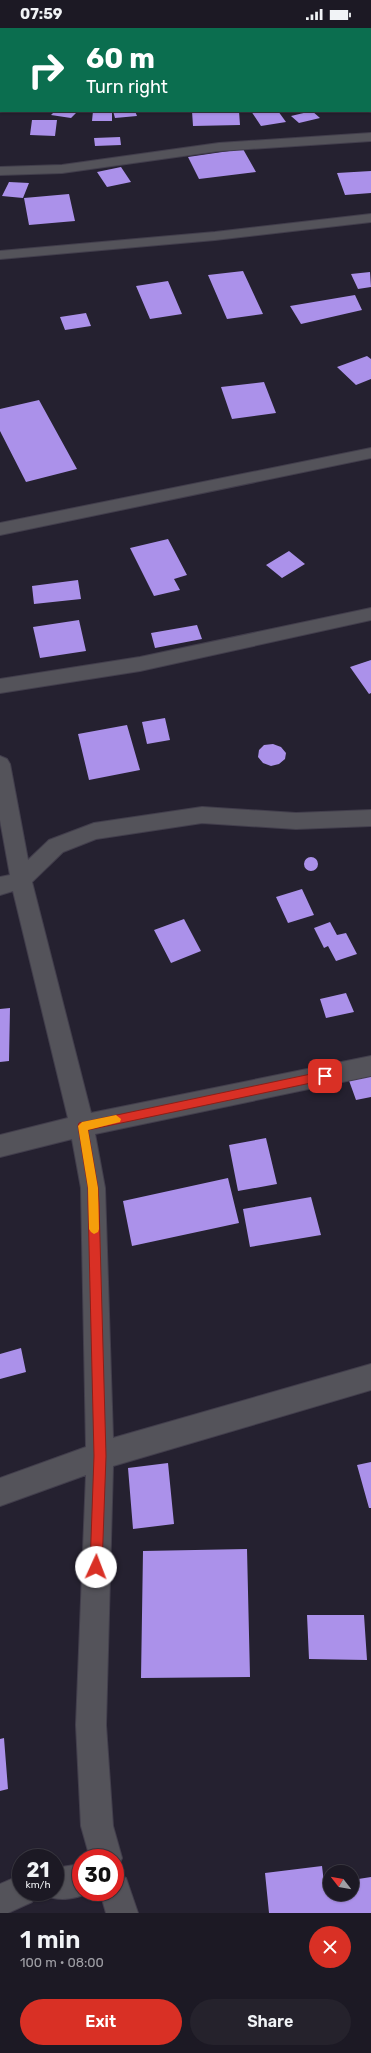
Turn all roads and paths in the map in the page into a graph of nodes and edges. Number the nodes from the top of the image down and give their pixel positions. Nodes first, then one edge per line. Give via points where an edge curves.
1 (371, 137) edge
2 (0, 171) edge
3 (371, 218) edge
4 (0, 255) edge
5 (371, 453) edge
6 (0, 529) edge
7 (371, 614) edge
8 (0, 686) edge
9 (0, 764) edge
10 (371, 818) edge
11 (10, 883) edge
12 (371, 1066) edge
13 (82, 1126) junction
14 (0, 1146) edge
15 (371, 1377) edge
16 (100, 1456) junction
17 (0, 1492) edge
18 (103, 1849) edge
19 (12, 1895) edge
20 (0, 1900) edge
21 (118, 1901) edge
22 (122, 1913) edge

1 - 2 street via 219,147 62,170
3 - 4 street via 214,236
5 - 6 street
7 - 8 street via 244,643 52,680
9 - 11 street
10 - 11 street via 296,821 202,815 94,830 56,846
11 - 13 street
12 - 13 street
13 - 14 street
13 - 16 street via 93,1188
15 - 16 street
16 - 17 street
16 - 18 street via 92,1725 97,1826
19 - 20 street
21 - 22 street

